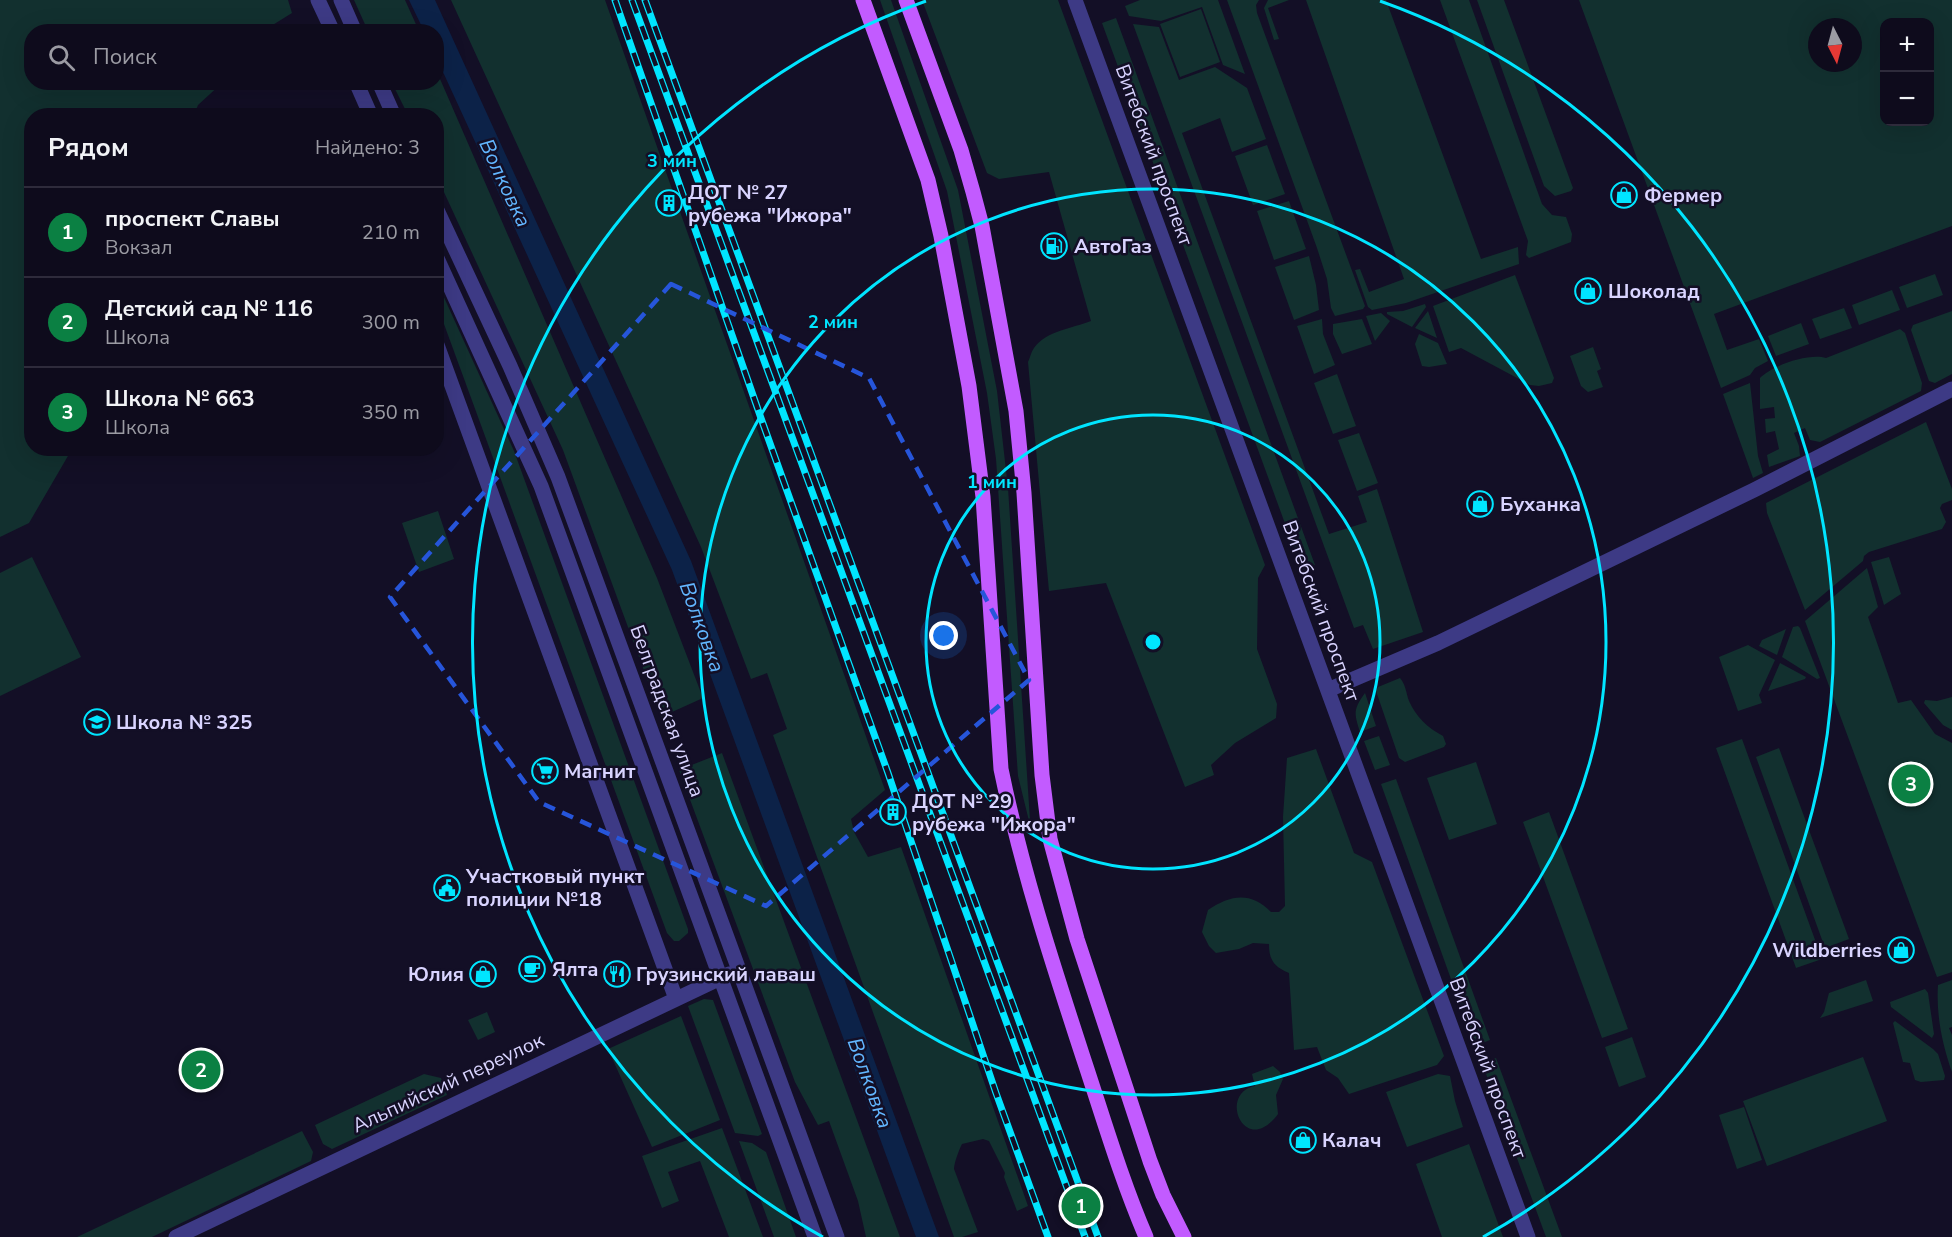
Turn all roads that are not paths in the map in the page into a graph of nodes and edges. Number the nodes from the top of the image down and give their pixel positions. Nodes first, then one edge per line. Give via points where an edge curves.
1 (318, 0) edge
2 (340, 0) edge
3 (863, 0) edge
4 (906, 0) edge
5 (1075, 0) edge
6 (329, 24) edge
7 (351, 24) edge
8 (356, 90) edge
9 (359, 90) edge
10 (383, 90) edge
11 (358, 108) edge
12 (367, 108) edge
13 (390, 108) edge
14 (444, 225) edge
15 (444, 274) edge
16 (444, 364) edge
17 (1952, 389) edge
18 (1328, 690) junction
19 (739, 969) junction
20 (720, 978) junction
21 (676, 999) junction
22 (176, 1237) edge
23 (815, 1237) edge
24 (837, 1237) edge
25 (1146, 1237) edge
26 (1184, 1237) edge
27 (1528, 1237) edge

1 - 6 street
2 - 7 street
3 - 25 main road via 928,180 969,386 982,487 1001,769 1007,800 1048,950
4 - 26 main road via 973,192 1008,363 1024,493 1044,806 1057,870 1150,1161
5 - 18 street, Витебский проспект
8 - 11 street
9 - 12 street
10 - 13 street
14 - 19 street, Белградская улица via 558,477
15 - 20 street via 541,486
16 - 21 street
17 - 18 street via 1763,486 1449,638
18 - 27 street, Витебский проспект
19 - 20 street, Альпийский переулок
19 - 24 street, Белградская улица
20 - 21 street, Альпийский переулок
20 - 23 street
21 - 22 street, Альпийский переулок

